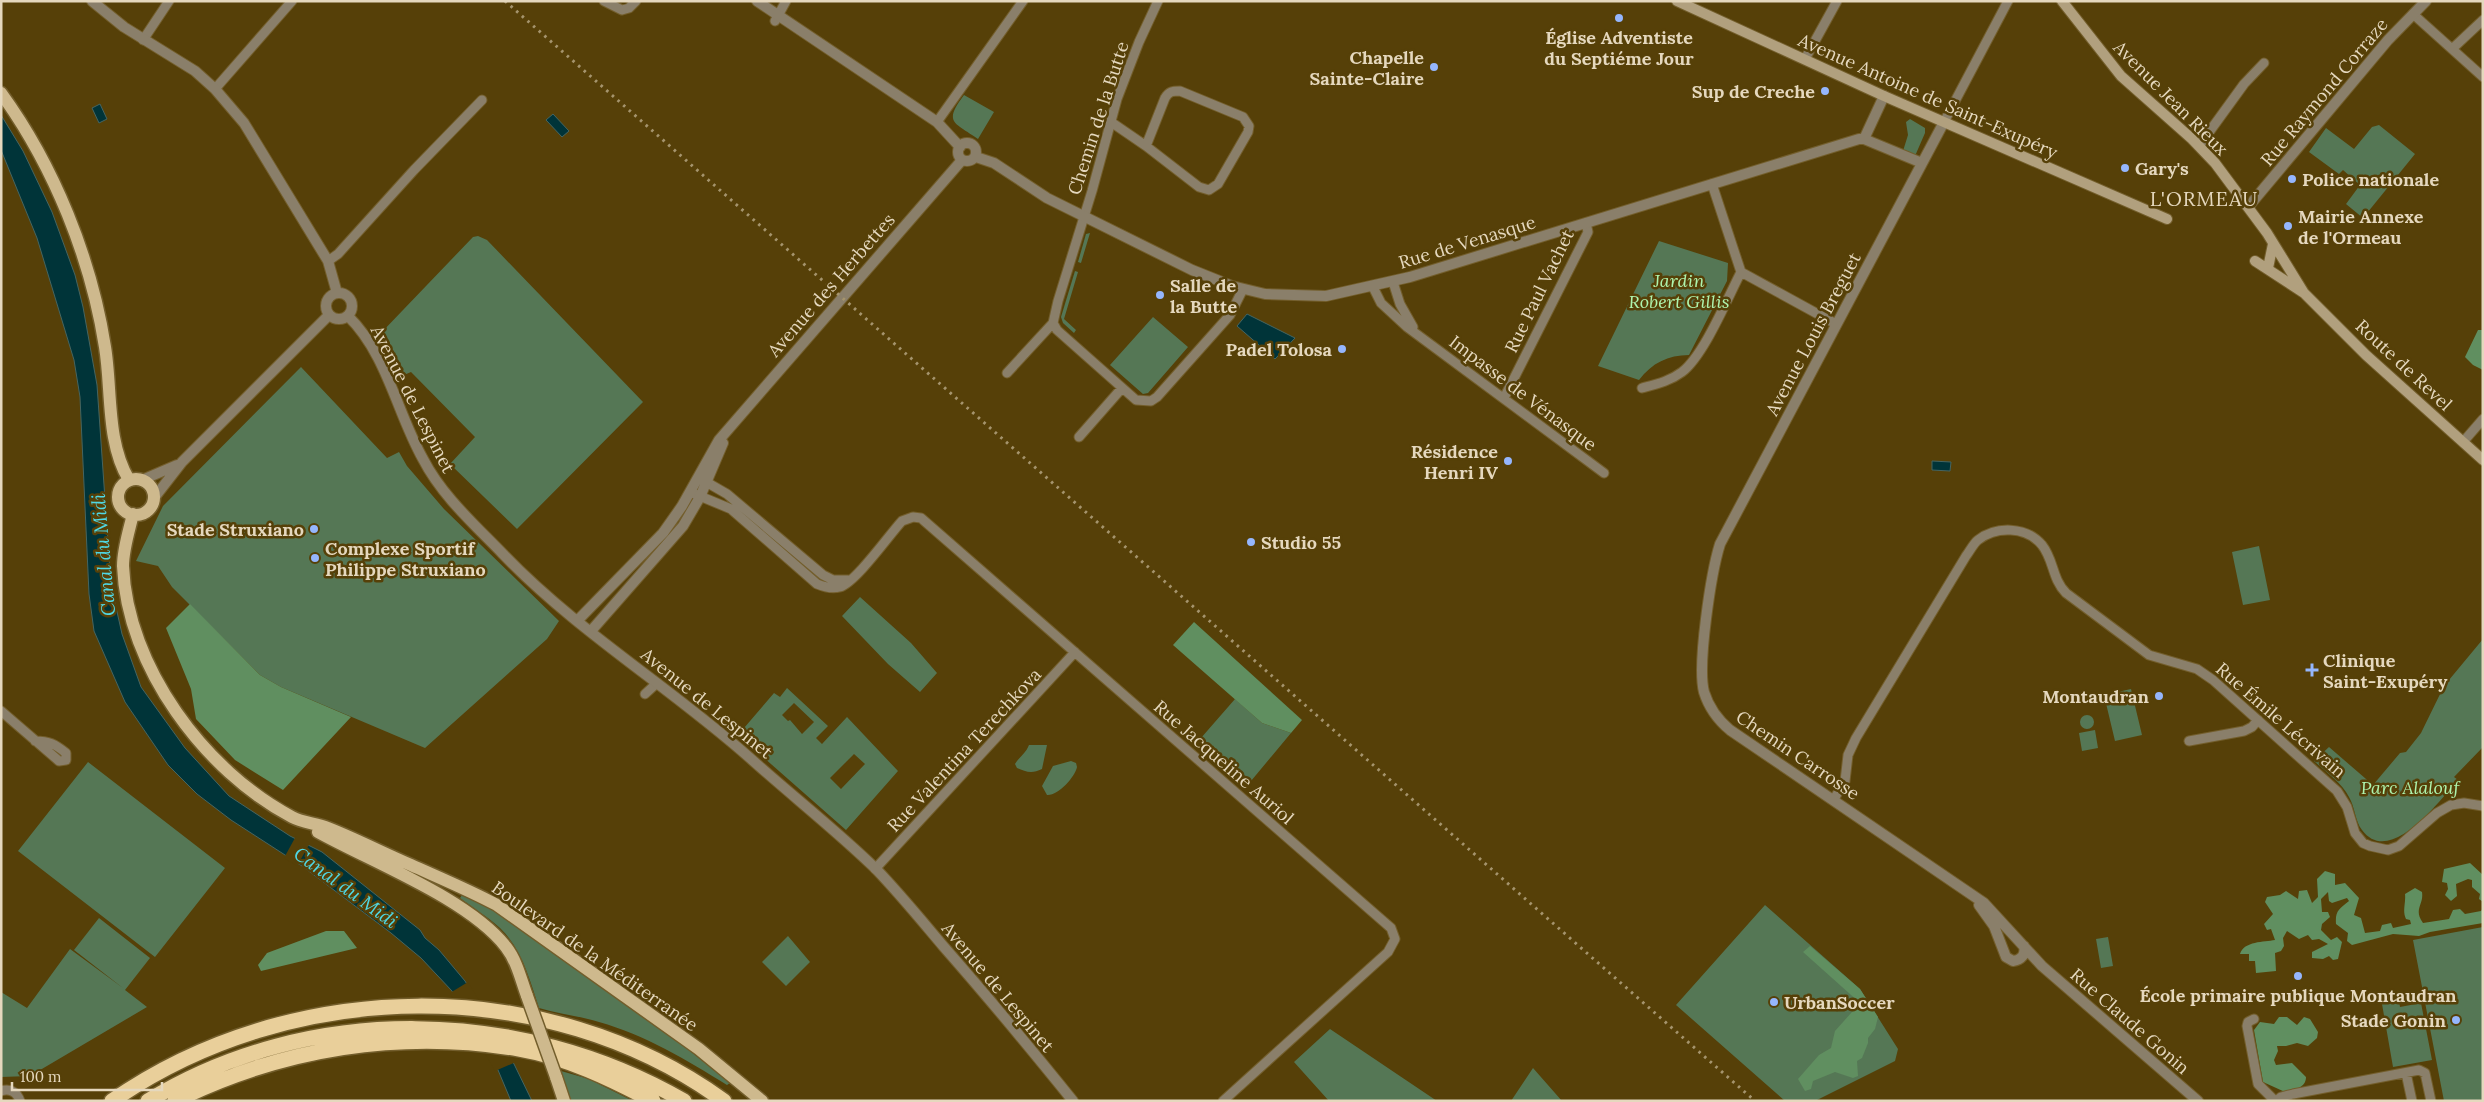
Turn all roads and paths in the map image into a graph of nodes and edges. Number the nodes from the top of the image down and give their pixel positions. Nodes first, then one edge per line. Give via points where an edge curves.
1 (92, 1) edge
2 (169, 1) edge
3 (292, 1) edge
4 (604, 1) edge
5 (636, 1) edge
6 (757, 1) edge
7 (786, 1) edge
8 (1023, 1) edge
9 (1158, 1) edge
10 (1677, 1) edge
11 (1837, 1) edge
12 (2008, 1) edge
13 (2062, 1) edge
14 (2426, 1) edge
15 (2413, 14) junction
16 (777, 18) junction
17 (2483, 20) edge
18 (143, 40) junction
19 (2452, 49) junction
20 (1804, 59) junction
21 (2264, 63) dead end
22 (2483, 77) edge
23 (214, 89) junction
24 (1, 93) edge
25 (1884, 96) junction
26 (482, 100) dead end
27 (936, 122) junction
28 (1111, 122) junction
29 (1944, 122) junction
30 (1864, 139) junction
31 (960, 146) junction
32 (1146, 146) junction
33 (2199, 146) junction
34 (976, 156) junction
35 (962, 160) junction
36 (1922, 163) junction
37 (1712, 184) junction
38 (2248, 206) junction
39 (1083, 219) junction
40 (2167, 219) dead end
41 (1586, 223) junction
42 (2273, 244) junction
43 (2255, 260) dead end
44 (328, 261) junction
45 (2268, 268) junction
46 (1741, 272) junction
47 (1393, 282) junction
48 (1373, 287) junction
49 (1243, 289) junction
50 (337, 293) junction
51 (2304, 293) junction
52 (329, 315) junction
53 (348, 316) junction
54 (1053, 323) junction
55 (1836, 324) junction
56 (1423, 339) junction
57 (1007, 373) dead end
58 (1122, 388) junction
59 (1642, 388) dead end
60 (1504, 398) junction
61 (2483, 419) edge
62 (1079, 437) dead end
63 (2463, 442) junction
64 (2483, 460) edge
65 (182, 462) junction
66 (1604, 473) dead end
67 (135, 480) junction
68 (703, 480) junction
69 (690, 492) junction
70 (700, 496) junction
71 (154, 498) junction
72 (132, 514) junction
73 (1715, 563) joint
74 (853, 578) junction
75 (578, 620) junction
76 (592, 630) junction
77 (1075, 652) junction
78 (657, 683) junction
79 (645, 694) dead end
80 (1, 711) edge
81 (2258, 720) junction
82 (35, 741) dead end
83 (2189, 741) dead end
84 (1834, 800) junction
85 (2483, 806) edge
86 (294, 818) junction
87 (875, 869) junction
88 (1967, 891) junction
89 (2022, 943) junction
90 (2003, 947) junction
91 (2021, 958) junction
92 (2042, 966) junction
93 (2254, 1019) dead end
94 (2406, 1073) junction
95 (1, 1091) edge
96 (20, 1101) edge
97 (112, 1101) edge
98 (148, 1101) edge
99 (175, 1101) edge
100 (564, 1101) edge
101 (653, 1101) edge
102 (684, 1101) edge
103 (724, 1101) edge
104 (762, 1101) edge
105 (1073, 1101) edge
106 (1224, 1101) edge
107 (2198, 1101) edge
108 (2275, 1101) edge
109 (2412, 1101) edge
110 (2431, 1101) edge

1 - 18 street, Avenue de Lespinet
2 - 18 street
3 - 23 street
4 - 5 street via 622,10
6 - 16 street
7 - 16 street
8 - 27 street
9 - 28 street, Chemin de la Butte via 1139,42
10 - 20 main road, Avenue Antoine de Saint-Exupéry
11 - 20 street
12 - 29 street
13 - 33 main road, Avenue Jean Rieux via 2121,76
14 - 15 street, Rue Raymond Corraze
15 - 19 street
15 - 38 street, Rue Raymond Corraze
16 - 27 street
17 - 19 street
18 - 23 street, Avenue de Lespinet via 195,71
19 - 22 street
20 - 25 main road, Avenue Antoine de Saint-Exupéry
21 - 33 street via 2244,84
23 - 44 street, Avenue de Lespinet via 244,123
24 - 67 main road via 37,150 83,256 105,346 117,446
25 - 29 main road, Avenue Antoine de Saint-Exupéry
25 - 30 street
26 - 44 street
27 - 31 street
28 - 32 street
28 - 39 street, Chemin de la Butte
29 - 36 street, Avenue Louis Breguet
29 - 40 main road, Avenue Antoine de Saint-Exupéry
30 - 36 street
30 - 37 street, Rue de Venasque
31 - 34 street via 973,144
31 - 35 street via 958,154
32 - 32 street via 1199,187 1209,190 1218,184 1249,126 1243,118 1174,91 1165,98
33 - 38 main road, Avenue Jean Rieux
34 - 35 street
34 - 39 street, Chemin de la Butte via 994,163 1032,190
35 - 68 street, Avenue des Herbettes via 719,440
36 - 55 street, Avenue Louis Breguet
37 - 41 street, Rue de Venasque
37 - 46 street
38 - 42 main road, Avenue Jean Rieux
39 - 49 street, Rue de Venasque via 1216,281
39 - 54 street
41 - 47 street, Rue de Venasque
41 - 60 street, Rue Paul Vachet via 1588,232
42 - 45 main road
42 - 51 main road, Avenue Jean Rieux
43 - 45 main road
44 - 50 street, Avenue de Lespinet
45 - 51 main road
46 - 55 street
46 - 59 street via 1696,358 1682,372 1664,382
47 - 48 street, Rue de Venasque
47 - 56 street, Impasse de Vénasque via 1406,317
48 - 49 street, Rue de Venasque via 1310,297
48 - 56 street, Impasse de Vénasque via 1381,303
49 - 58 street via 1230,315 1157,397 1142,402
50 - 52 street via 327,300
50 - 53 street, Avenue de Lespinet via 350,299 352,310
51 - 63 main road, Route de Revel via 2366,355
52 - 53 street, Avenue de Lespinet via 338,319
52 - 65 street
53 - 75 street, Avenue de Lespinet via 363,334 393,388 418,451 435,480 506,557 565,612
54 - 57 street
54 - 58 street
55 - 73 street, Avenue Louis Breguet via 1725,533
56 - 60 street, Impasse de Vénasque
58 - 62 street
60 - 66 street, Impasse de Vénasque
61 - 63 street
63 - 64 main road, Route de Revel
65 - 67 street via 167,471
65 - 71 street
67 - 71 main road via 152,489
67 - 72 main road via 121,486 118,501 123,510
68 - 69 street, Avenue des Herbettes
68 - 70 street, Avenue des Herbettes
68 - 74 street via 727,494 823,576 839,581
69 - 70 street, Rue Jacqueline Auriol
69 - 75 street, Avenue des Herbettes via 663,533
70 - 74 street, Rue Jacqueline Auriol via 731,508 817,584 834,588
70 - 76 street, Avenue des Herbettes via 676,535
71 - 72 main road via 149,509
72 - 86 main road, Boulevard de la Méditerranée via 124,550 124,583 139,638 161,688 187,726 227,771
73 - 84 street, Chemin Carrosse via 1702,663 1702,683 1708,702 1730,730
74 - 77 street, Rue Jacqueline Auriol via 902,521 921,518
75 - 76 street, Avenue de Lespinet
76 - 78 street, Avenue de Lespinet
77 - 87 street, Rue Valentina Terechkova
77 - 106 street, Rue Jacqueline Auriol via 1391,928 1395,935 1388,952
78 - 79 street
78 - 87 street, Avenue de Lespinet via 749,758
80 - 82 street
81 - 83 street via 2244,731
81 - 84 street, Rue Émile Lécrivain via 2204,673 2149,655 2066,593 2057,583 2049,558 2036,540 2014,530 1997,531 1976,542 1966,556 1856,738 1848,755 1845,781
81 - 85 street, Rue Émile Lécrivain via 2337,791 2348,807 2355,832 2363,843 2370,846 2388,850 2398,846 2436,813 2451,805
84 - 88 street, Chemin Carrosse
86 - 100 main road, bridge via 437,895 485,926 507,949
86 - 104 main road, Boulevard de la Méditerranée via 326,827 497,905 699,1050
87 - 105 street, Avenue de Lespinet
88 - 89 street, Chemin Carrosse via 1984,903
88 - 90 street, Chemin Carrosse via 1994,926
89 - 90 street via 2011,939
89 - 91 street via 2024,953
89 - 92 street, Rue Claude Gonin
90 - 91 street via 2009,960
91 - 92 street, Rue Claude Gonin
92 - 107 street, Rue Claude Gonin
93 - 108 street via 2247,1026 2258,1084
94 - 108 street via 2281,1096
94 - 109 street
94 - 110 street via 2419,1070 2425,1073
95 - 96 street via 15,1092
97 - 103 highway via 185,1059 257,1031 332,1012 420,1006 510,1014 588,1032 666,1065
98 - 102 highway via 194,1076 278,1045 336,1034 399,1029 480,1032 529,1040 614,1066
99 - 101 highway via 269,1063 328,1049 385,1042 435,1041 519,1049 546,1056 623,1085

